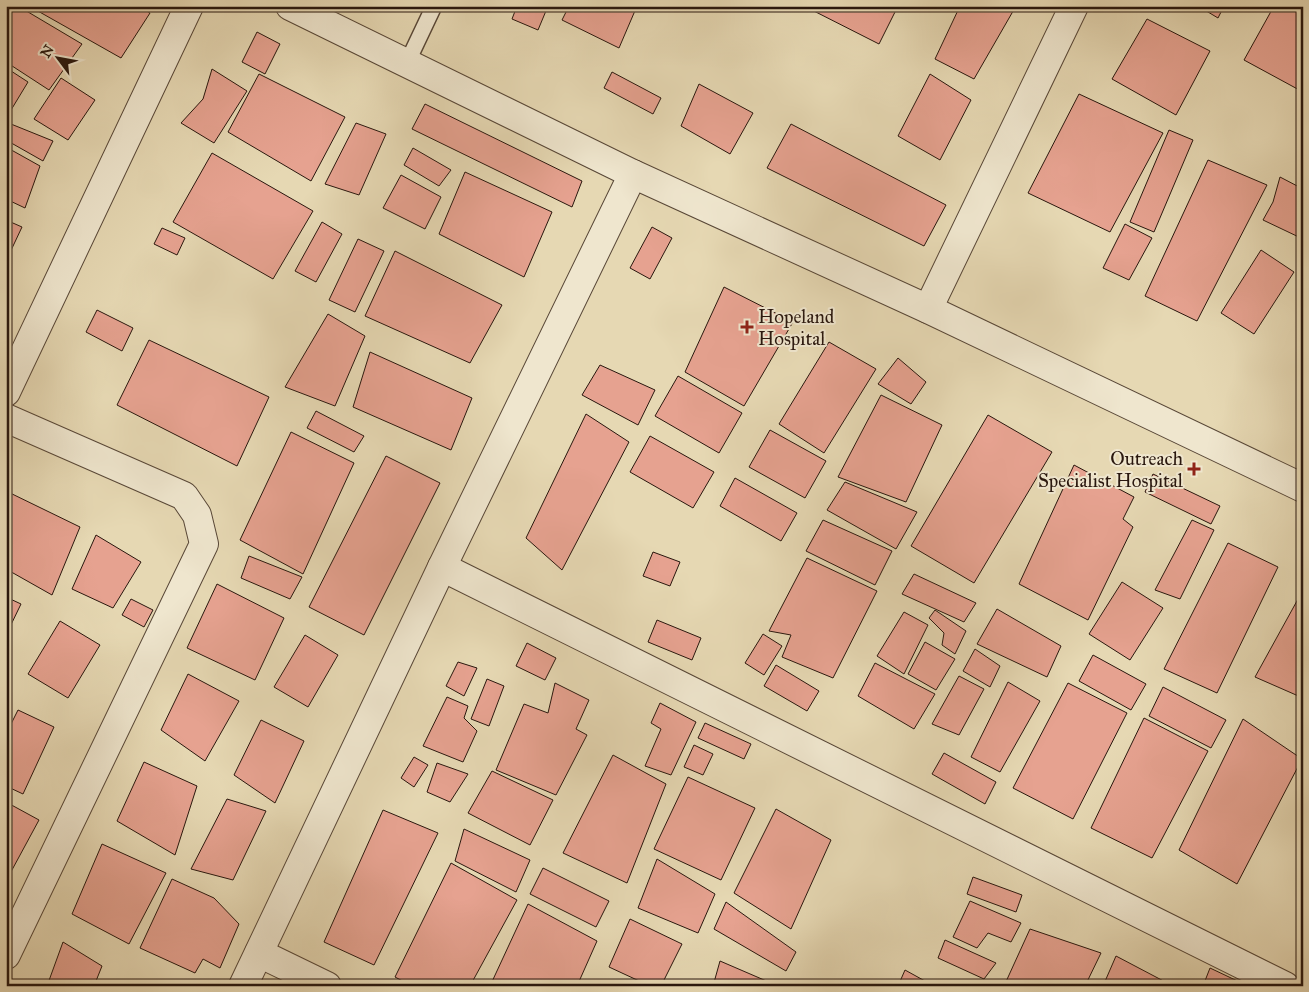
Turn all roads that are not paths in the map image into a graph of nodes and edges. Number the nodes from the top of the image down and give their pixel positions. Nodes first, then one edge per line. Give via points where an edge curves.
1 (190, 6) edge
2 (290, 6) edge
3 (434, 6) edge
4 (1074, 6) edge
5 (407, 63) junction
6 (633, 174) junction
7 (928, 309) junction
8 (6, 392) edge
9 (6, 418) edge
10 (1303, 488) edge
11 (442, 567) junction
12 (259, 953) junction
13 (6, 955) edge
14 (243, 986) edge
15 (327, 986) edge
16 (1285, 986) edge

1 - 8 street
2 - 5 street
3 - 5 lane
4 - 7 street
5 - 6 street
6 - 7 street
6 - 11 street
7 - 10 street
9 - 13 street via 184,496 197,515 204,544
11 - 12 street
11 - 16 street
12 - 14 street
12 - 15 street

